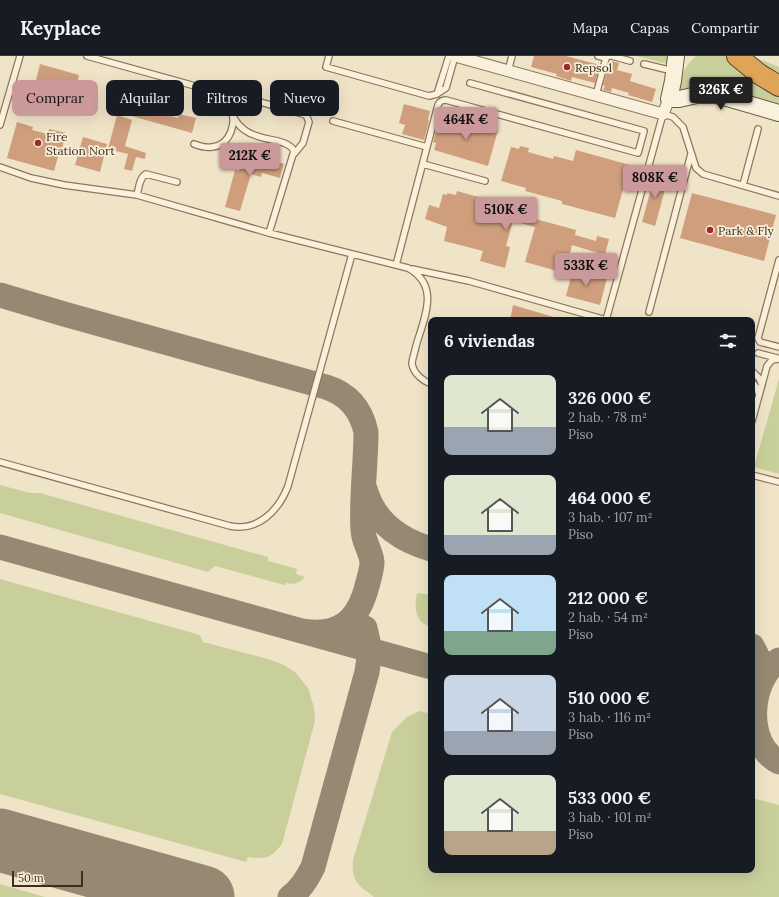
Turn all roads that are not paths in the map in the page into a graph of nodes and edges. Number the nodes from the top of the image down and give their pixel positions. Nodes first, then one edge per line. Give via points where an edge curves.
1 (20, 56) edge
2 (87, 56) edge
3 (329, 56) edge
4 (449, 56) edge
5 (455, 56) edge
6 (512, 56) edge
7 (598, 56) edge
8 (688, 56) edge
9 (737, 56) edge
10 (609, 57) edge
11 (630, 61) dead end
12 (644, 64) dead end
13 (674, 69) edge
14 (508, 71) junction
15 (470, 83) dead end
16 (192, 85) edge
17 (779, 86) edge
18 (437, 94) junction
19 (596, 95) junction
20 (669, 99) junction
21 (262, 103) edge
22 (779, 113) edge
23 (663, 114) junction
24 (232, 116) edge
25 (234, 116) edge
26 (333, 121) dead end
27 (0, 125) edge
28 (758, 129) dead end
29 (194, 144) dead end
30 (427, 147) junction
31 (691, 152) junction
32 (294, 154) junction
33 (423, 164) junction
34 (1, 168) edge
35 (485, 181) dead end
36 (177, 182) dead end
37 (743, 185) junction
38 (137, 195) junction
39 (779, 196) edge
40 (269, 233) junction
41 (352, 254) junction
42 (779, 260) edge
43 (396, 265) junction
44 (408, 268) junction
45 (650, 312) dead end
46 (595, 317) edge
47 (607, 317) edge
48 (779, 347) edge
49 (758, 353) dead end
50 (779, 359) edge
51 (755, 374) edge
52 (428, 382) edge
53 (755, 386) edge
54 (762, 386) junction
55 (759, 396) junction
56 (755, 404) edge
57 (755, 409) joint
58 (0, 462) edge
59 (755, 476) edge
60 (779, 482) edge

1 - 27 lane
2 - 16 lane
3 - 18 lane via 326,67 429,96
4 - 18 lane
5 - 14 street
5 - 18 lane via 446,88
6 - 14 lane
7 - 10 lane
8 - 13 street
9 - 17 highway
10 - 11 lane
10 - 19 lane
12 - 13 lane
13 - 20 street
14 - 19 street
15 - 30 lane via 644,131 638,153 446,100 438,105
19 - 23 street
20 - 22 street via 717,95
20 - 23 street
21 - 32 lane via 306,115 309,122 303,143
23 - 31 lane via 673,117 680,123
23 - 47 lane
24 - 29 lane via 231,132 224,142 211,148
25 - 32 lane via 245,131 289,145 293,148
26 - 30 lane
28 - 37 lane
30 - 33 lane
31 - 37 lane via 696,168 701,173
31 - 45 lane
32 - 40 lane
33 - 35 lane
33 - 43 lane
34 - 38 lane via 64,185
36 - 38 lane via 146,174 141,180
37 - 39 lane
38 - 40 lane
40 - 41 lane
41 - 43 lane
41 - 58 lane via 288,486 276,508 259,522 248,526 230,526
42 - 48 lane via 758,338 760,342
43 - 44 lane
44 - 46 lane via 469,281
44 - 52 lane via 423,281 427,289 428,305 413,366 421,378
49 - 50 lane
50 - 54 lane via 769,363
51 - 54 lane
53 - 55 lane
54 - 55 lane
55 - 57 lane
56 - 57 lane
59 - 60 lane

